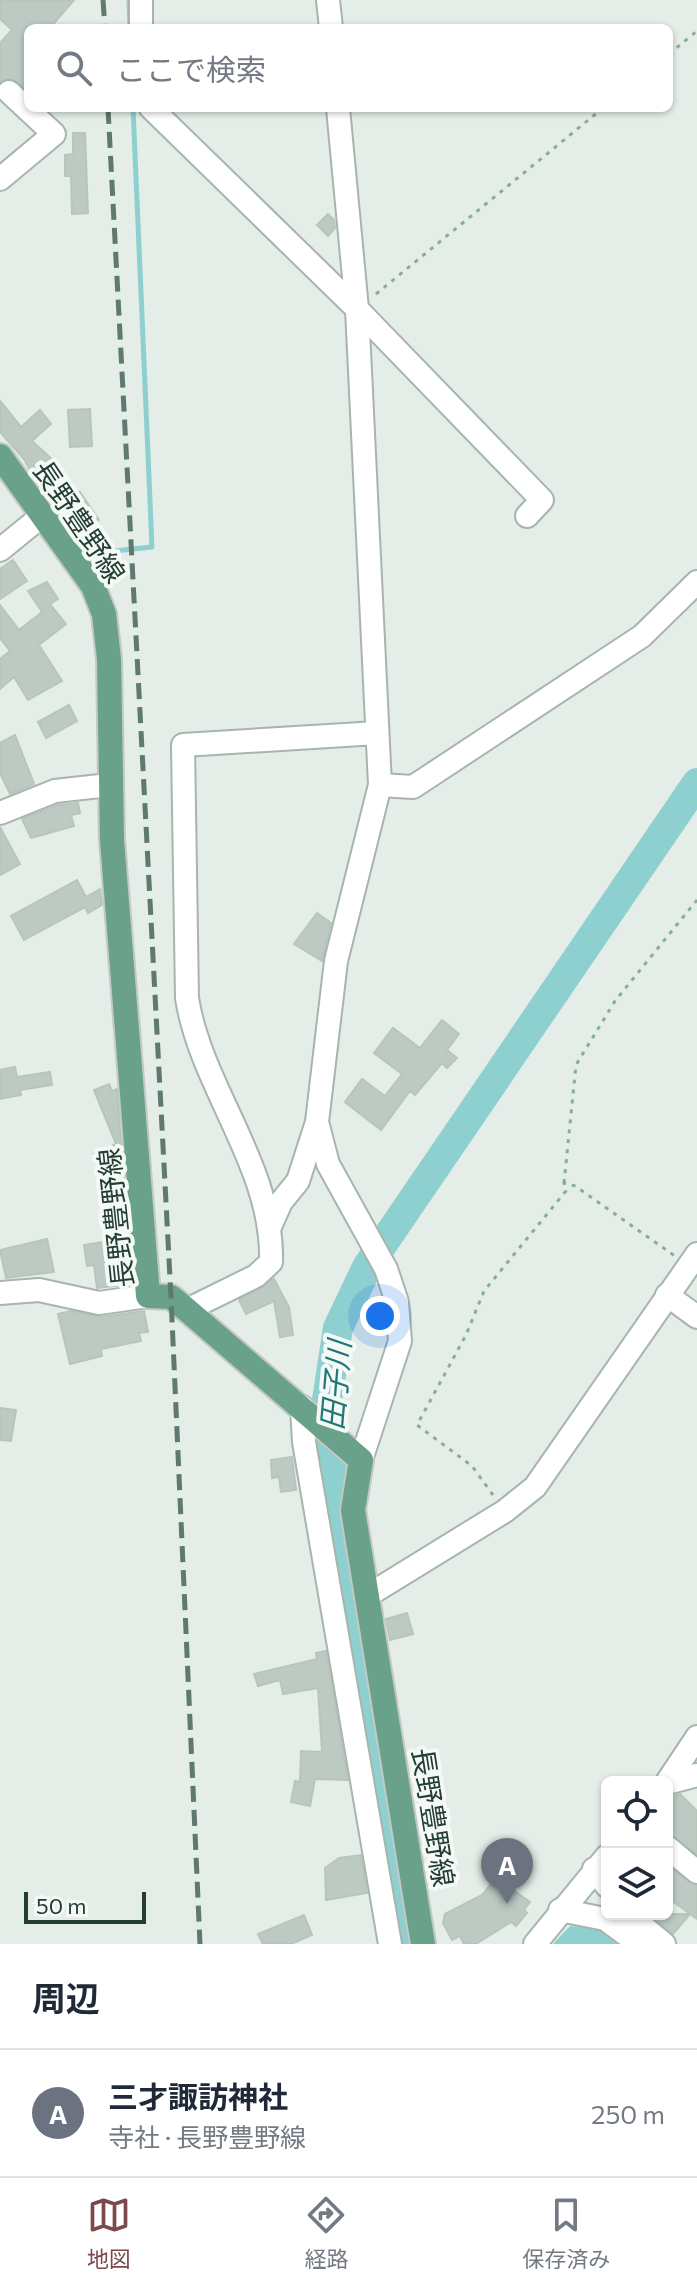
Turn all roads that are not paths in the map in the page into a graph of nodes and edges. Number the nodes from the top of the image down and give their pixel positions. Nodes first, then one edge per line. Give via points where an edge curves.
1 (141, 0) edge
2 (328, 0) edge
3 (141, 24) edge
4 (331, 24) edge
5 (9, 92) dead end
6 (24, 106) edge
7 (30, 112) edge
8 (155, 112) edge
9 (338, 112) edge
10 (0, 179) edge
11 (357, 309) junction
12 (0, 456) edge
13 (43, 515) junction
14 (527, 516) dead end
15 (0, 550) edge
16 (697, 582) edge
17 (377, 733) junction
18 (109, 785) junction
19 (380, 785) junction
20 (0, 813) edge
21 (317, 1122) junction
22 (269, 1229) junction
23 (693, 1260) edge
24 (0, 1293) edge
25 (667, 1295) junction
26 (148, 1296) junction
27 (187, 1310) junction
28 (697, 1317) edge
29 (306, 1411) junction
30 (361, 1460) junction
31 (367, 1596) junction
32 (697, 1737) edge
33 (697, 1775) edge
34 (672, 1776) edge
35 (673, 1781) edge
36 (403, 1825) junction
37 (374, 1830) junction
38 (668, 1848) edge
39 (697, 1872) edge
40 (601, 1873) edge
41 (560, 1910) junction
42 (635, 1920) edge
43 (390, 1944) edge
44 (423, 1944) edge
45 (535, 1944) edge
46 (639, 1944) edge
47 (664, 1944) edge

1 - 3 street
2 - 4 street
5 - 6 street
7 - 10 street via 54,134
8 - 11 street
9 - 11 street
11 - 14 street via 542,500
11 - 17 street
12 - 13 main road, 長野豊野線
13 - 15 street
13 - 18 main road, 長野豊野線 via 93,586 104,614
16 - 19 street via 642,636 413,787
17 - 19 street
17 - 22 street via 183,745 191,1025 232,1115
18 - 20 street via 55,791
18 - 26 main road, 長野豊野線
19 - 21 street via 336,961
21 - 22 street via 298,1181
21 - 30 street via 328,1164 386,1269 397,1302 400,1341
22 - 27 street via 271,1262 256,1276
23 - 25 street
24 - 26 street via 39,1290 99,1303
25 - 28 street
25 - 31 street via 535,1487
26 - 27 main road, 長野豊野線 via 171,1297
27 - 29 main road, 長野豊野線
29 - 30 main road, 長野豊野線
29 - 37 street via 304,1442
30 - 31 main road, 長野豊野線 via 353,1510
31 - 36 main road, 長野豊野線
32 - 34 street
33 - 35 street
36 - 37 street
36 - 44 main road, 長野豊野線
37 - 43 street
38 - 39 street
40 - 41 street
41 - 45 street
41 - 46 street via 605,1919
42 - 47 street

